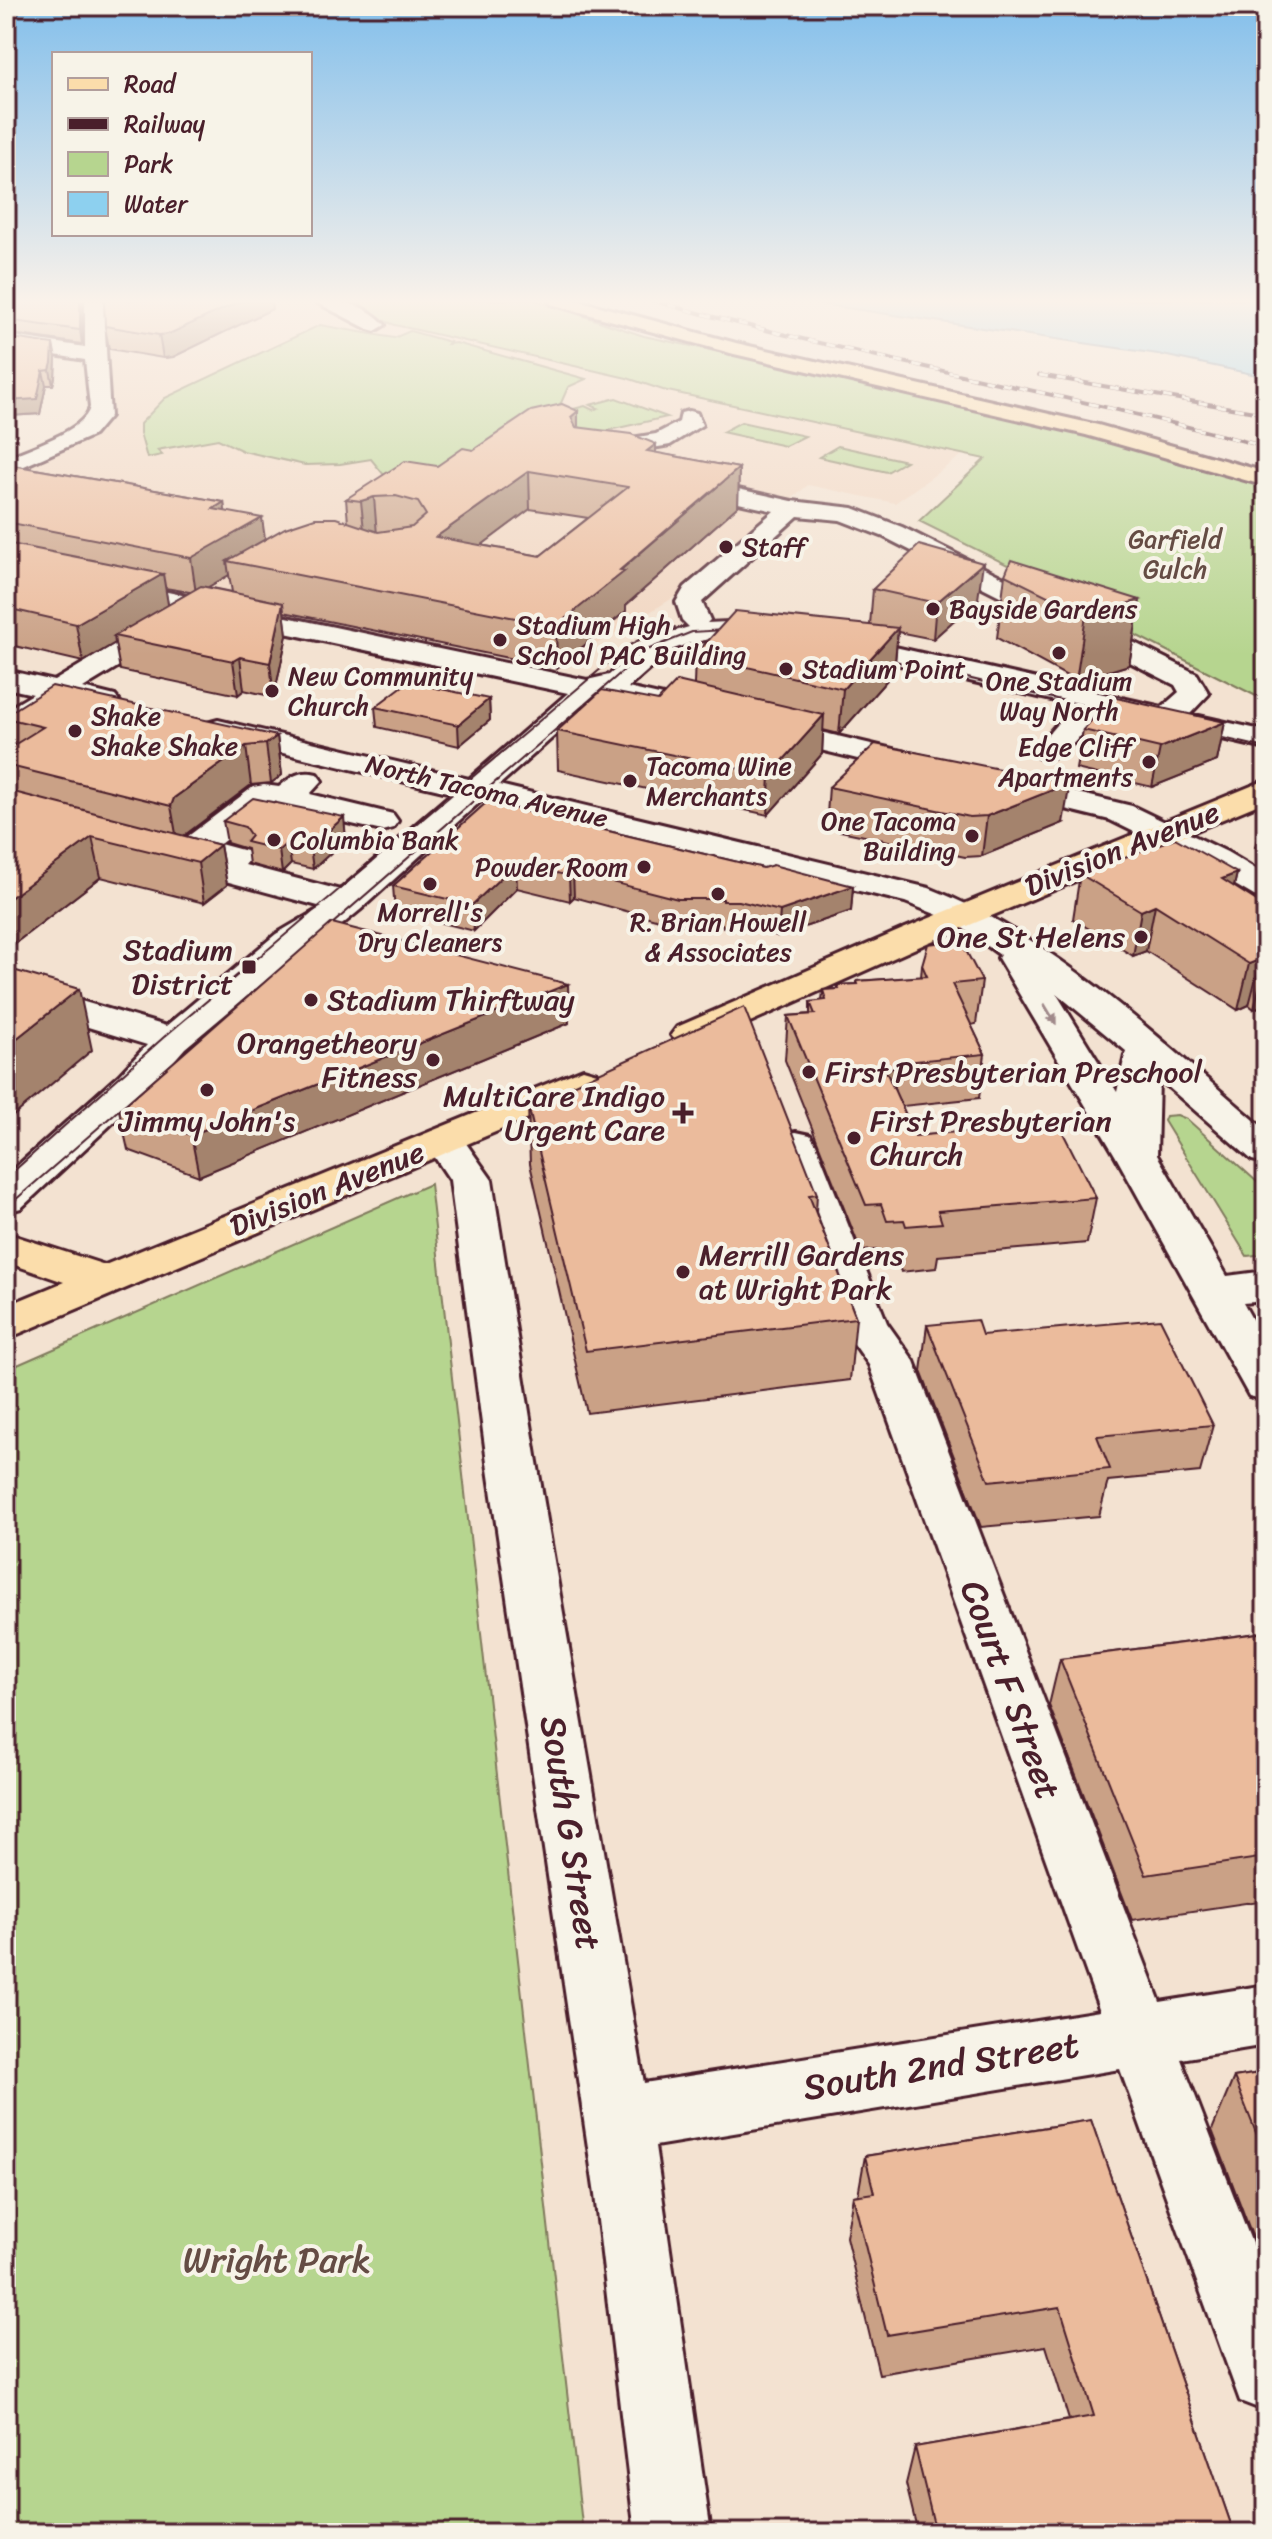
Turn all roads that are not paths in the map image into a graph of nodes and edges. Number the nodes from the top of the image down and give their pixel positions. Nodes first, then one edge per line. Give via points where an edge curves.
1 (97, 418) edge
2 (689, 418) dead end
3 (1044, 418) edge
4 (1097, 418) edge
5 (1266, 464) edge
6 (6, 467) edge
7 (1266, 479) edge
8 (792, 508) junction
9 (6, 566) edge
10 (228, 589) edge
11 (201, 605) junction
12 (690, 628) junction
13 (6, 679) edge
14 (592, 687) junction
15 (56, 691) junction
16 (1093, 699) junction
17 (128, 708) edge
18 (700, 713) edge
19 (1170, 716) junction
20 (730, 720) edge
21 (187, 721) edge
22 (6, 723) edge
23 (1266, 740) edge
24 (1049, 751) dead end
25 (335, 756) junction
26 (957, 774) edge
27 (988, 781) edge
28 (474, 788) junction
29 (1266, 789) edge
30 (286, 798) junction
31 (382, 821) dead end
32 (1165, 834) junction
33 (141, 849) edge
34 (1266, 889) edge
35 (344, 905) junction
36 (965, 914) junction
37 (1009, 947) junction
38 (6, 990) edge
39 (172, 1040) junction
40 (658, 1049) edge
41 (1145, 1049) junction
42 (761, 1053) junction
43 (615, 1067) edge
44 (133, 1083) junction
45 (444, 1141) junction
46 (1266, 1151) edge
47 (1136, 1155) junction
48 (6, 1199) edge
49 (6, 1247) edge
50 (103, 1280) junction
51 (1266, 1286) edge
52 (1213, 1292) junction
53 (6, 1324) edge
54 (1266, 1384) edge
55 (1266, 2015) edge
56 (1138, 2034) junction
57 (617, 2120) junction
58 (1266, 2375) edge
59 (673, 2533) edge

1 - 6 street via 94,425
2 - 8 street via 691,425 662,440 586,453 670,471
3 - 7 main road
4 - 5 main road
8 - 12 street via 694,593
8 - 19 street via 844,513 875,523 1187,680 1194,694
9 - 11 street
10 - 11 street
11 - 14 street
11 - 15 street
12 - 14 street via 661,644 618,682
12 - 14 street via 651,629 616,648 584,675
12 - 16 street via 772,628
13 - 15 street
14 - 18 street
14 - 28 street
15 - 17 street
15 - 22 street
16 - 19 street
16 - 24 street
19 - 23 street
20 - 26 street
21 - 25 street, North Tacoma Avenue
25 - 28 street, North Tacoma Avenue
25 - 30 street
27 - 32 street via 1121,813
28 - 35 street
28 - 36 street, North Tacoma Avenue via 873,883
29 - 32 main road, Division Avenue
30 - 31 street
30 - 35 street via 264,794 195,847 267,867
32 - 34 street
32 - 36 main road, Division Avenue
33 - 35 street
35 - 39 street via 289,942
35 - 44 street via 316,938 314,949 197,1046
36 - 37 street, North Tacoma Avenue
36 - 42 main road, Division Avenue
37 - 41 street, North Tacoma Avenue via 1086,997
37 -> 47 street
38 - 39 street
39 - 44 street
40 - 42 main road, Division Avenue
41 - 46 street, North Tacoma Avenue
41 - 47 street via 1137,1092
42 - 56 street, Court F Street via 866,1328 891,1361
43 - 45 main road, Division Avenue
44 - 48 street
45 - 50 main road, Division Avenue
45 - 57 street, South G Street via 471,1180
47 - 52 street
49 - 50 main road
50 - 53 main road, Division Avenue
51 - 52 street
52 - 54 street
55 - 56 street, South 2nd Street
56 - 57 street, South 2nd Street
56 - 58 street, Court F Street
57 - 59 street, South G Street

